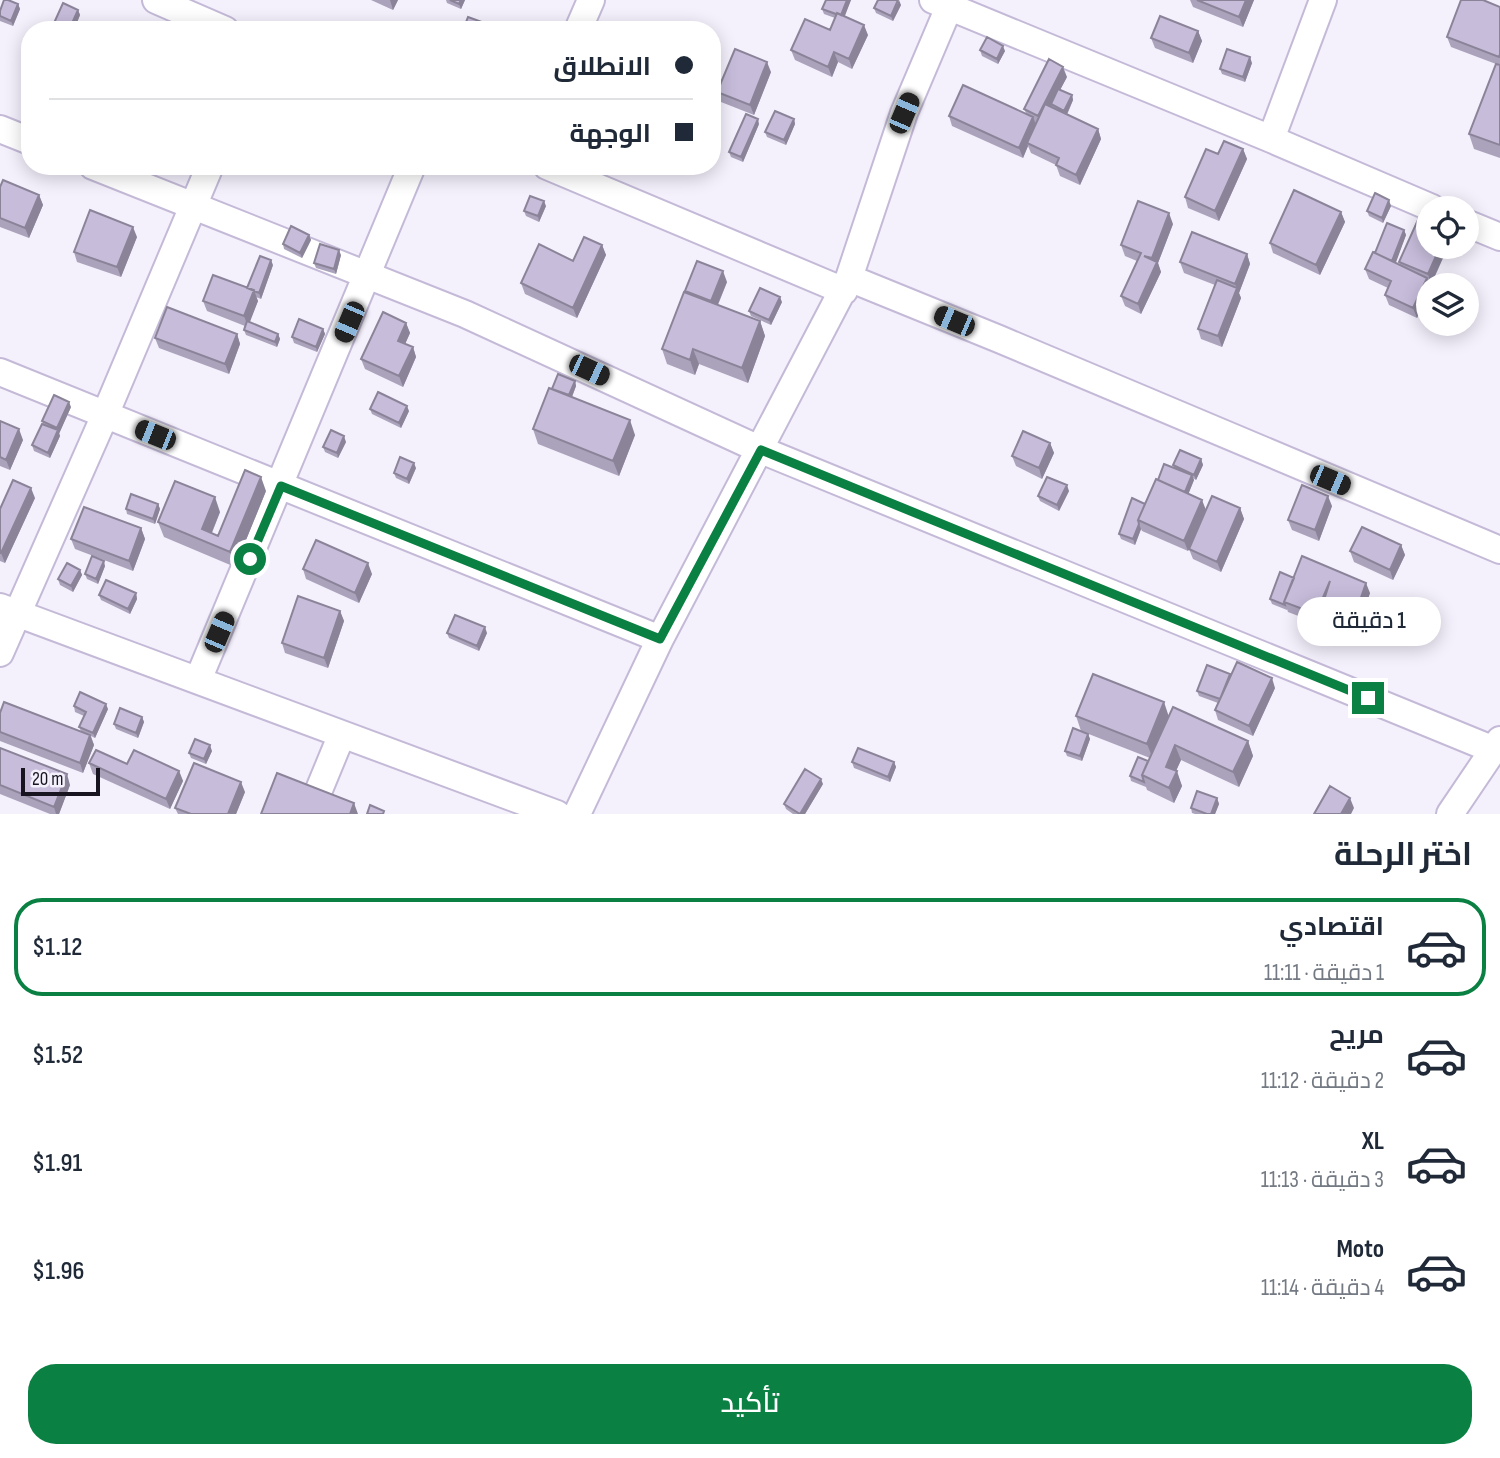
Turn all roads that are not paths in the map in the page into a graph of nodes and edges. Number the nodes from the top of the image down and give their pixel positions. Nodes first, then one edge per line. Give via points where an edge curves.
1 (156, 0) edge
2 (591, 0) edge
3 (1323, 0) edge
4 (944, 2) edge
5 (204, 21) edge
6 (582, 21) edge
7 (0, 129) edge
8 (21, 137) edge
9 (1271, 139) junction
10 (116, 175) edge
11 (205, 175) edge
12 (408, 175) edge
13 (570, 175) edge
14 (1416, 201) edge
15 (193, 206) junction
16 (1479, 228) edge
17 (1500, 237) edge
18 (369, 276) junction
19 (847, 285) junction
20 (0, 372) edge
21 (105, 415) junction
22 (761, 450) junction
23 (281, 486) junction
24 (1500, 550) edge
25 (8, 610) edge
26 (660, 639) junction
27 (0, 653) edge
28 (198, 680) junction
29 (342, 734) junction
30 (1497, 745) edge
31 (309, 814) edge
32 (557, 814) edge
33 (577, 814) edge
34 (1450, 814) edge

1 - 5 street
2 - 6 street
3 - 9 street
4 - 9 street
4 - 19 street
7 - 8 street
9 - 14 street
10 - 15 street
11 - 15 street
12 - 18 street
13 - 19 street
15 - 18 street
15 - 21 street
16 - 17 street
18 - 22 street via 465,314
18 - 23 street
19 - 22 street
19 - 24 street via 1012,344
20 - 21 street
21 - 23 street
21 - 25 street
22 - 26 street
22 - 30 street
23 - 26 street
23 - 28 street
25 - 27 street
25 - 28 street
26 - 33 street
28 - 29 street
29 - 31 street
29 - 32 street
30 - 34 street

